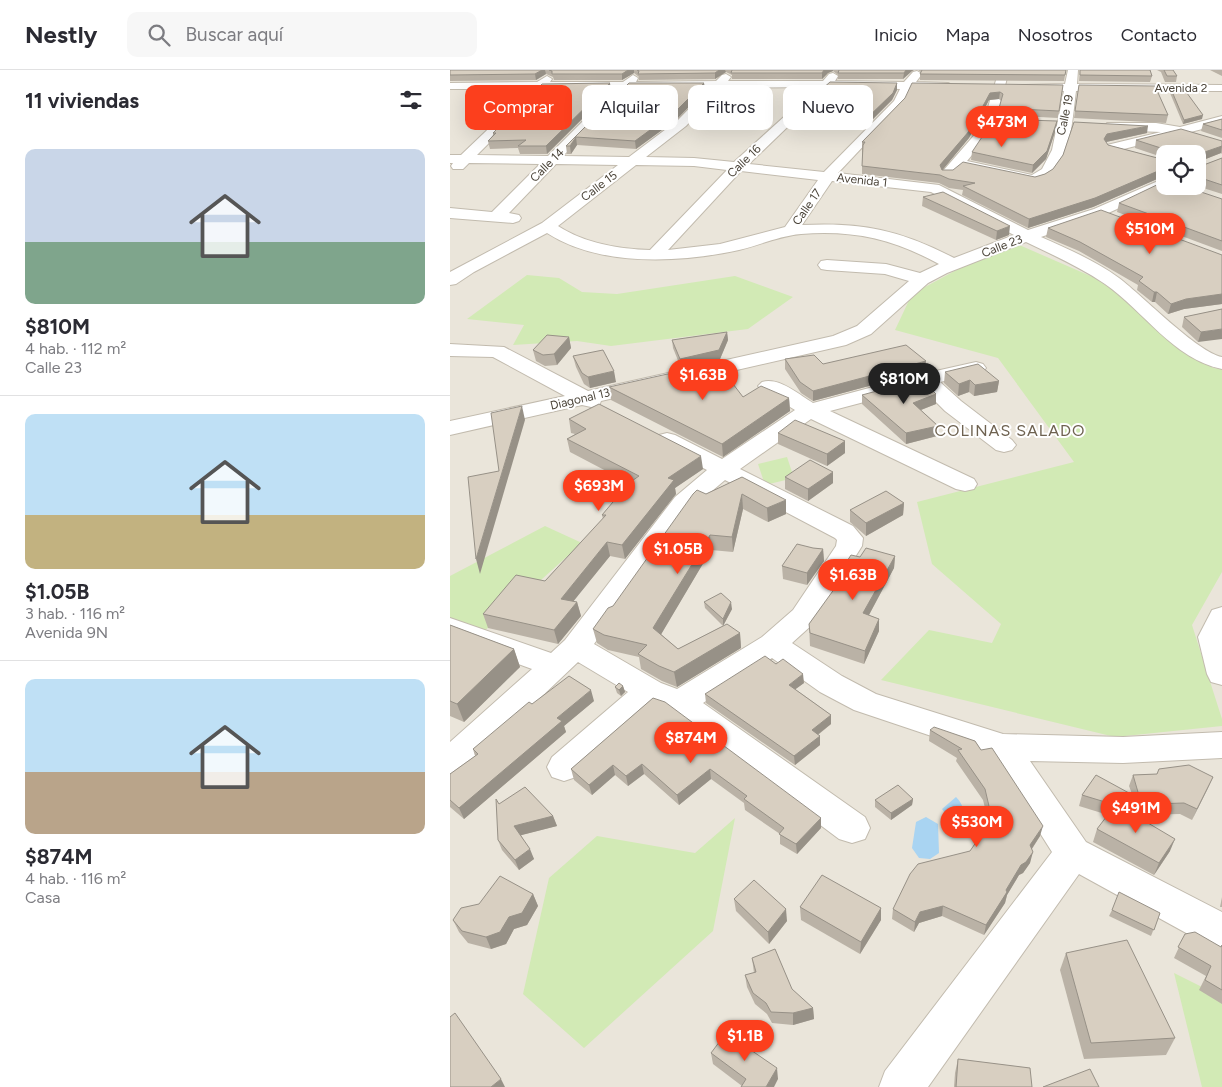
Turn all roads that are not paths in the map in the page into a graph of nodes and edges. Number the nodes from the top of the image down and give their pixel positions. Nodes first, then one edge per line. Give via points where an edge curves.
1 (557, 70) edge
2 (642, 70) edge
3 (732, 70) edge
4 (838, 70) edge
5 (922, 70) edge
6 (1004, 70) edge
7 (1073, 70) edge
8 (466, 75) edge
9 (826, 84) junction
10 (540, 85) edge
11 (624, 85) edge
12 (721, 85) joint
13 (907, 85) junction
14 (963, 86) edge
15 (1005, 86) junction
16 (452, 87) edge
17 (465, 87) edge
18 (1071, 88) junction
19 (1222, 88) edge
20 (1170, 113) dead end
21 (688, 117) edge
22 (1222, 120) edge
23 (1101, 126) edge
24 (1064, 127) junction
25 (582, 129) edge
26 (494, 130) edge
27 (1177, 130) junction
28 (1078, 139) edge
29 (1204, 139) edge
30 (1095, 143) edge
31 (1112, 148) junction
32 (1139, 156) edge
33 (450, 159) edge
34 (465, 159) junction
35 (552, 160) junction
36 (632, 160) junction
37 (959, 163) junction
38 (738, 166) junction
39 (450, 175) edge
40 (828, 176) junction
41 (934, 188) junction
42 (1156, 190) edge
43 (1099, 212) junction
44 (450, 213) edge
45 (496, 217) junction
46 (1117, 219) edge
47 (550, 223) junction
48 (790, 231) junction
49 (1026, 236) junction
50 (654, 255) junction
51 (953, 264) junction
52 (827, 265) dead end
53 (450, 280) edge
54 (922, 280) junction
55 (1184, 317) edge
56 (1162, 324) junction
57 (855, 336) joint
58 (450, 350) edge
59 (1222, 363) edge
60 (976, 368) edge
61 (925, 379) junction
62 (768, 386) dead end
63 (585, 398) junction
64 (810, 410) junction
65 (611, 411) edge
66 (450, 428) edge
67 (646, 429) edge
68 (1004, 445) dead end
69 (724, 469) junction
70 (965, 484) dead end
71 (1222, 617) edge
72 (450, 628) edge
73 (772, 644) junction
74 (565, 657) junction
75 (1222, 674) edge
76 (650, 691) junction
77 (679, 703) junction
78 (1222, 744) edge
79 (1003, 747) junction
80 (450, 762) edge
81 (564, 767) dead end
82 (852, 828) dead end
83 (1073, 854) junction
84 (1222, 932) edge
85 (901, 1087) edge

1 - 10 street
2 - 11 street, Calle 14
3 - 12 street, Calle 15
4 - 9 street, Calle 16
5 - 13 street, Calle 17
6 - 15 street
7 - 18 street, Calle 19
8 - 16 street
9 - 12 street
9 - 13 street
9 - 38 street, Calle 16
13 - 14 street
13 - 40 street, Calle 17 via 899,102
15 - 18 street, Avenida 2
15 - 37 street via 995,121
16 - 17 street
18 - 19 street, Avenida 2
18 - 24 street, Calle 19
20 - 27 street
21 - 36 street, Calle 15
22 - 27 street
23 - 27 street
24 - 28 street
24 - 37 street, Calle 19 via 1054,161 1047,172 1034,180
25 - 35 street, Calle 14
26 - 34 street
27 - 29 street
27 - 31 street
30 - 31 street
31 - 32 street
33 - 34 street, Avenida 1
34 - 35 street, Avenida 1
34 - 39 street
35 - 36 street, Avenida 1
35 - 45 street, Calle 14
36 - 38 street, Avenida 1
36 - 47 street, Calle 15
37 - 41 street
38 - 40 street, Avenida 1
38 - 50 street, Calle 16
40 - 41 street, Avenida 1
40 - 48 street, Calle 17
41 - 49 street, Avenida 1
42 - 43 street, Calle 23
43 - 46 street
43 - 49 street, Calle 23
44 - 45 street
45 - 47 street
47 - 50 street via 557,234 600,248
47 - 53 street, Calle 15
48 - 50 street via 709,251
48 - 51 street via 843,230 885,236 904,241
49 - 51 street, Calle 23
49 - 56 street, Avenida 1 via 1072,257 1112,281
51 - 54 street, Calle 23
52 - 54 street via 886,269
54 - 57 street, Calle 23
55 - 56 street
56 - 59 street, Avenida 1 via 1193,350
57 - 63 street, Diagonal 13
58 - 63 street via 497,351
60 - 61 street
61 - 64 street
61 - 68 street via 953,406
62 - 64 street
63 - 65 street
63 - 66 street, Diagonal 13
64 - 69 street
64 - 70 street
67 - 69 street
69 - 73 street via 850,538 849,546 803,617
69 - 74 street via 684,502
71 - 75 street via 1213,637
72 - 74 street
73 - 77 street
73 - 79 street via 831,684 866,702
74 - 76 street
74 - 80 street
76 - 77 street
76 - 81 street
77 - 82 street
78 - 79 street via 1123,750
79 - 83 street
83 - 84 street
83 - 85 street

